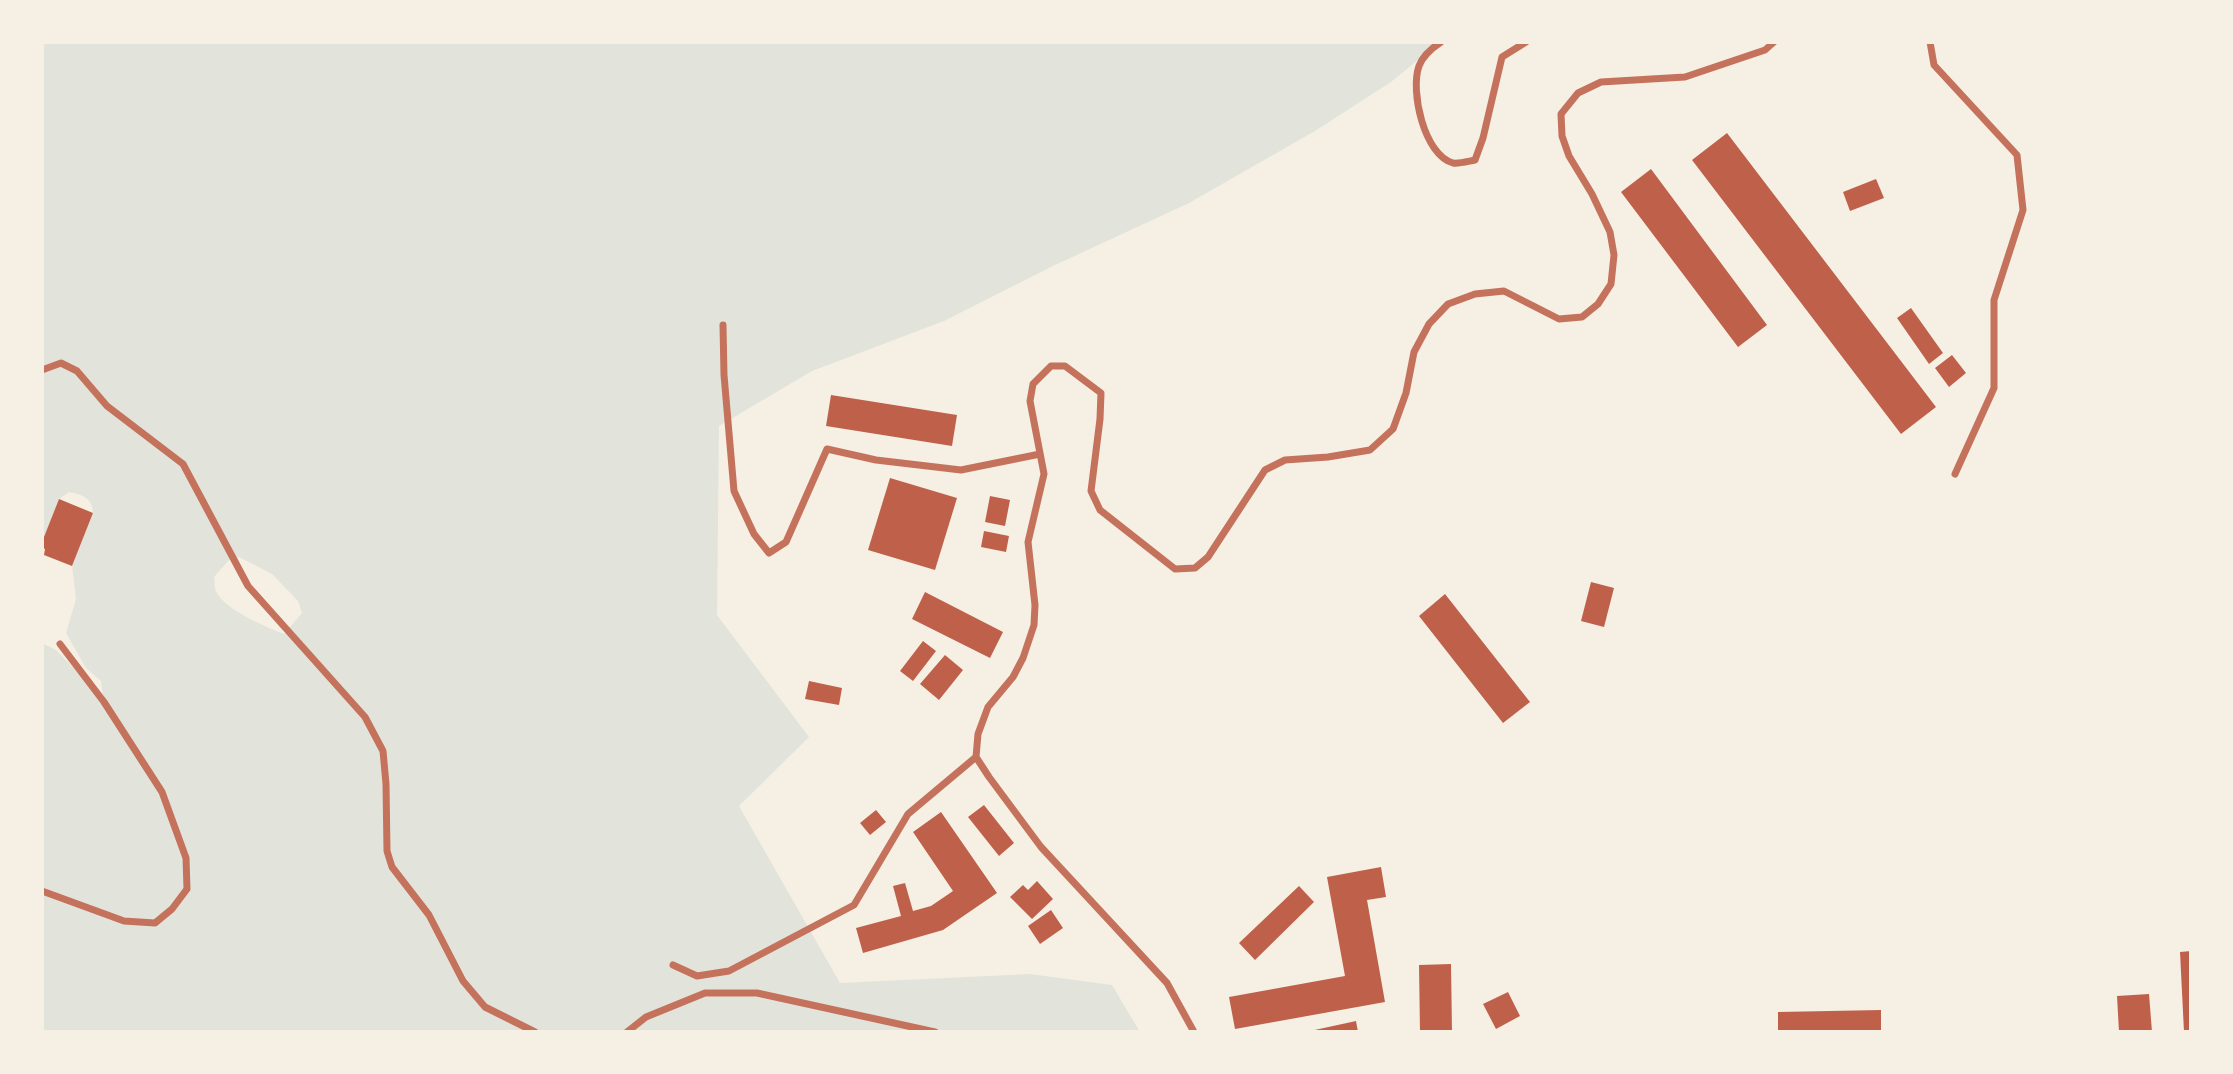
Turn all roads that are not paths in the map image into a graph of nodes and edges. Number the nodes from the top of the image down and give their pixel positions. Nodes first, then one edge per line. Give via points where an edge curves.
1 (1441, 42) edge
2 (1526, 42) edge
3 (1774, 42) edge
4 (1930, 42) edge
5 (723, 324) dead end
6 (42, 370) edge
7 (1040, 454) junction
8 (1955, 474) dead end
9 (60, 643) dead end
10 (976, 757) junction
11 (42, 891) edge
12 (673, 965) dead end
13 (535, 1032) edge
14 (627, 1032) edge
15 (935, 1032) edge
16 (1194, 1032) edge

1 - 2 street via 1429,49 1419,66 1417,98 1435,152 1454,163 1475,160 1502,57
3 - 7 street via 1765,50 1685,77 1601,82 1578,93 1561,114 1562,136 1610,232 1614,255 1611,284 1598,304 1582,317 1559,319 1504,291 1475,294 1448,304 1429,324 1414,352 1393,429 1370,450 1285,460 1265,470 1208,557 1195,568 1175,569 1100,510 1091,491 1101,393 1065,366 1051,366 1033,384 1030,401
4 - 8 street via 1934,65 2017,155 2023,210 1994,300 1994,388
5 - 7 street via 734,491 769,554 786,542 827,449 961,470
6 - 13 street via 61,363 77,371 107,406 183,464 248,586 365,717 383,751 387,850 392,867 429,915 463,981 485,1007
7 - 10 street via 1044,474 1028,542 1034,625 1013,677 988,707
9 - 11 street via 162,792 186,858 187,889 173,909 155,923 124,921
10 - 12 street via 908,814 854,905 729,971 697,976
10 - 16 street via 1041,847 1167,983
14 - 15 street via 646,1017 705,993 757,993

